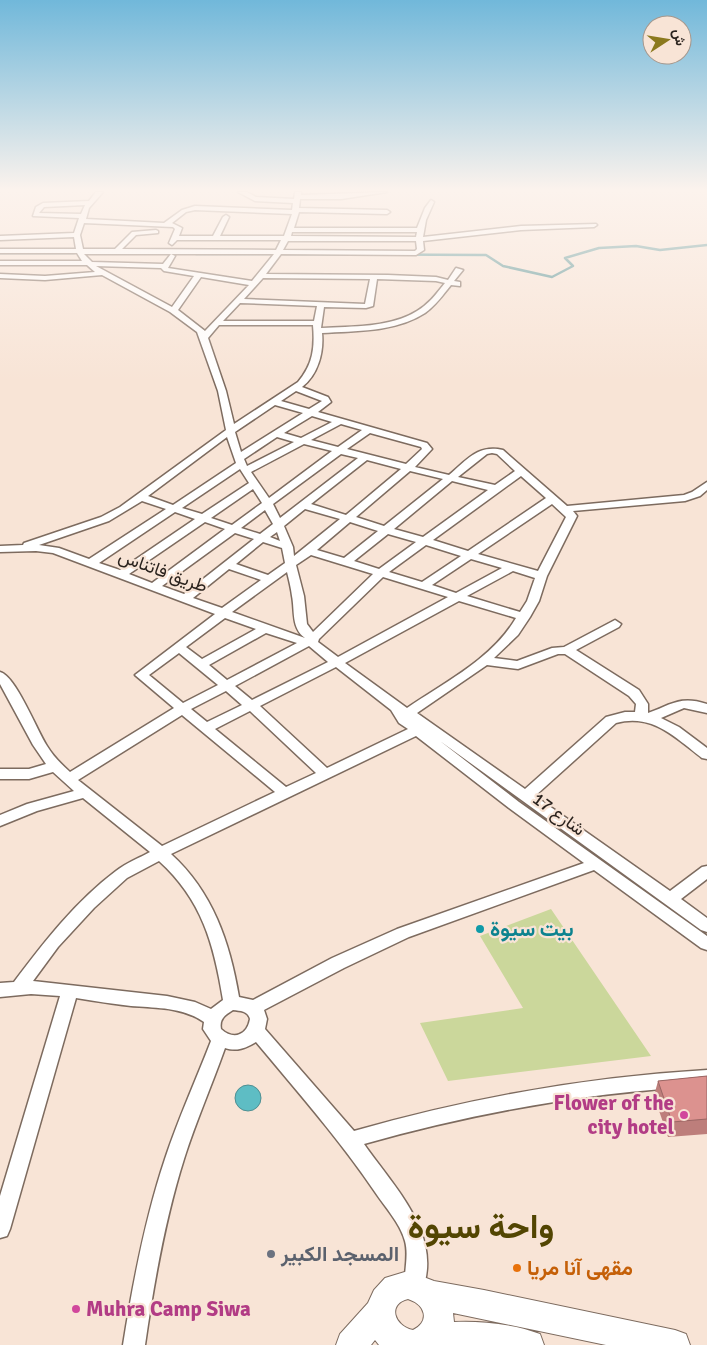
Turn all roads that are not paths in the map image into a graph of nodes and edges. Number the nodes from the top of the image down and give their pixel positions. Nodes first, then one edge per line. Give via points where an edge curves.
1 (170, 254) edge
2 (278, 254) edge
3 (46, 255) edge
4 (84, 255) edge
5 (100, 255) edge
6 (154, 255) edge
7 (0, 256) edge
8 (85, 258) junction
9 (0, 263) edge
10 (165, 266) junction
11 (459, 270) dead end
12 (104, 273) junction
13 (199, 275) junction
14 (0, 276) edge
15 (261, 276) junction
16 (374, 277) junction
17 (453, 283) junction
18 (254, 284) junction
19 (238, 301) junction
20 (322, 304) junction
21 (174, 310) junction
22 (217, 323) junction
23 (317, 327) junction
24 (204, 337) junction
25 (295, 388) junction
26 (274, 402) junction
27 (311, 413) junction
28 (340, 421) junction
29 (369, 429) junction
30 (230, 431) junction
31 (276, 434) junction
32 (302, 441) junction
33 (338, 451) junction
34 (365, 457) junction
35 (242, 464) junction
36 (408, 468) junction
37 (521, 471) junction
38 (452, 478) junction
39 (255, 483) junction
40 (707, 485) edge
41 (497, 489) junction
42 (140, 497) junction
43 (552, 499) junction
44 (267, 503) junction
45 (303, 506) junction
46 (173, 509) junction
47 (566, 509) junction
48 (202, 519) junction
49 (346, 519) junction
50 (279, 524) junction
51 (231, 529) junction
52 (386, 530) junction
53 (260, 539) junction
54 (425, 541) junction
55 (288, 547) junction
56 (17, 548) junction
57 (0, 549) edge
58 (309, 550) junction
59 (470, 554) junction
60 (346, 562) junction
61 (91, 563) junction
62 (291, 564) junction
63 (228, 565) junction
64 (512, 568) junction
65 (381, 573) junction
66 (122, 574) junction
67 (541, 576) junction
68 (269, 579) junction
69 (156, 586) junction
70 (423, 586) junction
71 (459, 596) junction
72 (186, 598) junction
73 (225, 612) junction
74 (524, 617) junction
75 (615, 624) dead end
76 (267, 628) junction
77 (311, 641) junction
78 (179, 647) junction
79 (567, 650) junction
80 (485, 661) junction
81 (337, 662) junction
82 (202, 664) junction
83 (0, 676) edge
84 (226, 684) junction
85 (252, 706) junction
86 (182, 709) junction
87 (707, 709) edge
88 (402, 710) junction
89 (646, 716) junction
90 (206, 728) junction
91 (417, 730) junction
92 (707, 755) edge
93 (56, 766) junction
94 (0, 774) edge
95 (326, 775) junction
96 (70, 778) junction
97 (85, 793) junction
98 (286, 794) junction
99 (526, 796) junction
100 (0, 822) edge
101 (161, 853) junction
102 (596, 864) junction
103 (707, 871) edge
104 (670, 899) junction
105 (707, 926) edge
106 (707, 944) edge
107 (19, 987) junction
108 (0, 990) edge
109 (70, 991) junction
110 (232, 1003) junction
111 (253, 1008) junction
112 (212, 1019) junction
113 (257, 1031) junction
114 (220, 1039) junction
115 (707, 1078) edge
116 (350, 1140) junction
117 (0, 1229) edge
118 (422, 1291) junction
119 (380, 1312) junction
120 (413, 1343) edge
121 (134, 1345) edge
122 (351, 1345) edge
123 (529, 1345) edge
124 (675, 1345) edge

1 - 10 street
2 - 15 street
3 - 8 street
4 - 8 street
5 - 8 street
6 - 8 street
7 - 8 street
8 - 9 street
8 - 10 street
8 - 12 street
10 - 13 street via 167,270
11 - 17 street
12 - 14 street via 45,278
12 - 21 street
13 - 18 street
13 - 21 street
15 - 16 street
15 - 18 street
16 - 17 street
16 - 20 street via 370,305
17 - 23 street via 412,318 367,327
18 - 19 street
19 - 20 street
19 - 22 street
20 - 23 street
21 - 24 street via 196,326
22 - 23 street
22 - 24 street
23 - 25 street via 319,347 310,373
24 - 30 street via 222,391
25 - 26 street
25 - 27 street via 326,400
26 - 27 street
26 - 30 street
27 - 28 street
27 - 31 street
28 - 29 street
28 - 32 street
29 - 33 street
29 - 36 street via 427,447
30 - 35 street
30 - 42 street
31 - 32 street
31 - 35 street
32 - 33 street
32 - 35 street
33 - 34 street
33 - 44 street
34 - 36 street
34 - 45 street
35 - 39 street
35 - 46 street
36 - 38 street
36 - 49 street
37 - 38 street via 500,452 488,450
37 - 41 street
37 - 43 street
38 - 41 street
38 - 52 street
39 - 44 street
39 - 48 street
40 - 47 street via 685,498
41 - 54 street
42 - 46 street
42 - 56 street via 105,519
43 - 47 street
43 - 59 street
44 - 50 street
44 - 51 street
45 - 49 street
45 - 50 street
46 - 48 street
46 - 61 street
47 - 67 street via 572,516
48 - 51 street
48 - 66 street
49 - 52 street
49 - 58 street
50 - 53 street
50 - 55 street
51 - 53 street
51 - 69 street
52 - 54 street
52 - 60 street
53 - 55 street
53 - 63 street
54 - 59 street
54 - 65 street
55 - 62 street
56 - 57 street, طريق فاتناس
56 - 61 street, طريق فاتناس via 46,548
58 - 60 street
58 - 62 street
59 - 64 street
59 - 70 street
60 - 65 street
61 - 66 street, طريق فاتناس
62 - 68 street
62 - 77 street via 301,624
63 - 68 street
63 - 72 street
64 - 67 street
64 - 71 street
65 - 70 street
65 - 77 street
66 - 69 street, طريق فاتناس
67 - 74 street
68 - 73 street
69 - 72 street, طريق فاتناس
70 - 71 street
71 - 74 street
71 - 81 street
72 - 73 street, طريق فاتناس
73 - 76 street, طريق فاتناس
73 - 78 street
74 - 80 street
75 - 79 street
76 - 77 street, طريق فاتناس via 285,636
76 - 82 street
77 - 81 street, شارع 17
77 - 84 street
78 - 82 street
78 - 86 street via 141,675
79 - 80 street via 518,665
79 - 89 street via 634,693
80 - 88 street
81 - 85 street
81 - 88 street, شارع 17
82 - 84 street
83 - 93 street via 41,749
84 - 85 street
84 - 86 street
85 - 90 street
85 - 95 street
86 - 90 street
86 - 96 street
87 - 89 street via 683,702
88 - 91 street, شارع 17 via 400,716
88 - 99 street, شارع 17
89 - 92 street
89 - 99 street via 621,716 611,720
90 - 98 street
91 - 95 street
91 - 102 street, شارع 17
93 - 94 street via 29,774
93 - 96 street
95 - 98 street
96 - 97 street
97 - 100 street via 32,807
97 - 101 street
98 - 101 street
99 - 104 street, شارع 17
101 - 107 street via 122,874 90,904 52,943
101 - 110 street via 200,899 211,921
102 - 106 street, شارع 17
102 - 111 street via 379,944
103 - 104 street
104 - 105 street, شارع 17
107 - 108 street
107 - 109 street
109 - 112 street via 186,1006
109 - 117 street
110 - 111 street
110 - 112 street via 220,1009
111 - 113 street via 259,1019
112 - 114 street via 212,1030
113 - 114 street via 240,1042
113 - 116 street
114 - 121 street via 189,1120 159,1216
115 - 116 street via 654,1080 551,1092 422,1118
116 - 118 street via 404,1217 414,1239
118 - 119 street via 406,1286 391,1292
118 - 120 street via 435,1301 438,1324
118 - 124 street
119 - 120 street via 386,1333 394,1340
119 - 122 street
120 - 123 street via 472,1336

